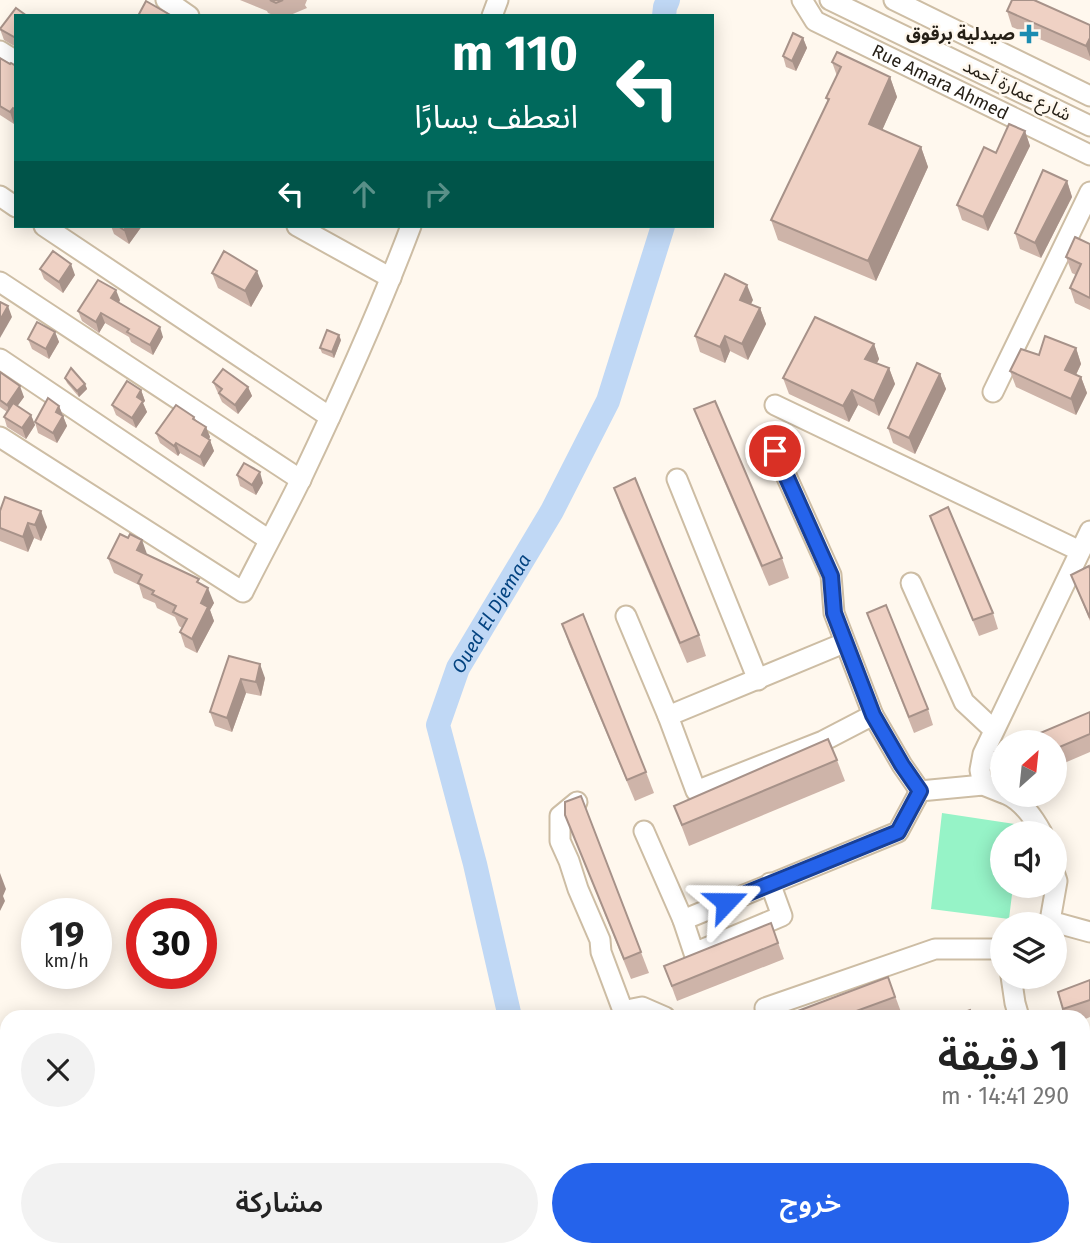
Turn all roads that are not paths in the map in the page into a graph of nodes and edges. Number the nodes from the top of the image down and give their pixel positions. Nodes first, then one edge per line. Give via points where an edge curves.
1 (166, 0) edge
2 (802, 0) edge
3 (830, 0) edge
4 (894, 0) edge
5 (186, 14) edge
6 (1090, 96) edge
7 (1090, 125) edge
8 (1090, 155) edge
9 (1090, 192) edge
10 (47, 228) edge
11 (302, 228) edge
12 (410, 228) edge
13 (391, 278) junction
14 (0, 282) edge
15 (0, 359) edge
16 (993, 392) dead end
17 (775, 405) dead end
18 (330, 417) junction
19 (0, 437) edge
20 (775, 451) dead end
21 (677, 479) dead end
22 (301, 480) junction
23 (1087, 539) edge
24 (269, 540) junction
25 (911, 583) dead end
26 (626, 616) dead end
27 (845, 643) junction
28 (758, 680) junction
29 (873, 715) junction
30 (668, 716) junction
31 (994, 730) joint
32 (990, 739) edge
33 (983, 785) junction
34 (990, 788) edge
35 (920, 791) junction
36 (577, 802) edge
37 (1022, 807) edge
38 (1036, 821) edge
39 (644, 831) dead end
40 (770, 883) junction
41 (683, 920) junction
42 (1067, 927) edge
43 (1090, 932) edge
44 (990, 949) edge
45 (1013, 989) edge
46 (765, 1008) dead end
47 (623, 1010) edge
48 (631, 1010) edge
49 (649, 1010) edge
50 (1016, 1010) edge

1 - 5 street
2 - 8 street, Rue Amara Ahmed via 815,21
3 - 7 street, شارع عمارة أحمد
4 - 6 street
9 - 16 street
10 - 18 street
11 - 13 street
12 - 13 street
13 - 18 street
14 - 22 street
15 - 24 street
17 - 23 street
18 - 22 street
19 - 24 street via 243,593
20 - 27 street via 831,576 834,613
21 - 28 street
22 - 24 street
23 - 31 street
25 - 31 street via 964,702
26 - 30 street
27 - 28 street
27 - 29 street
28 - 30 street
29 - 30 street via 822,741 696,791
29 - 35 street
32 - 33 street via 980,770
33 - 34 street
33 - 35 street
35 - 40 street via 898,832
36 - 47 street via 561,816 560,841
37 - 38 street
39 - 41 street
40 - 41 street
40 - 41 street via 782,916 769,922 694,953
42 - 43 street
44 - 46 street via 935,949
45 - 50 street
48 - 49 street

